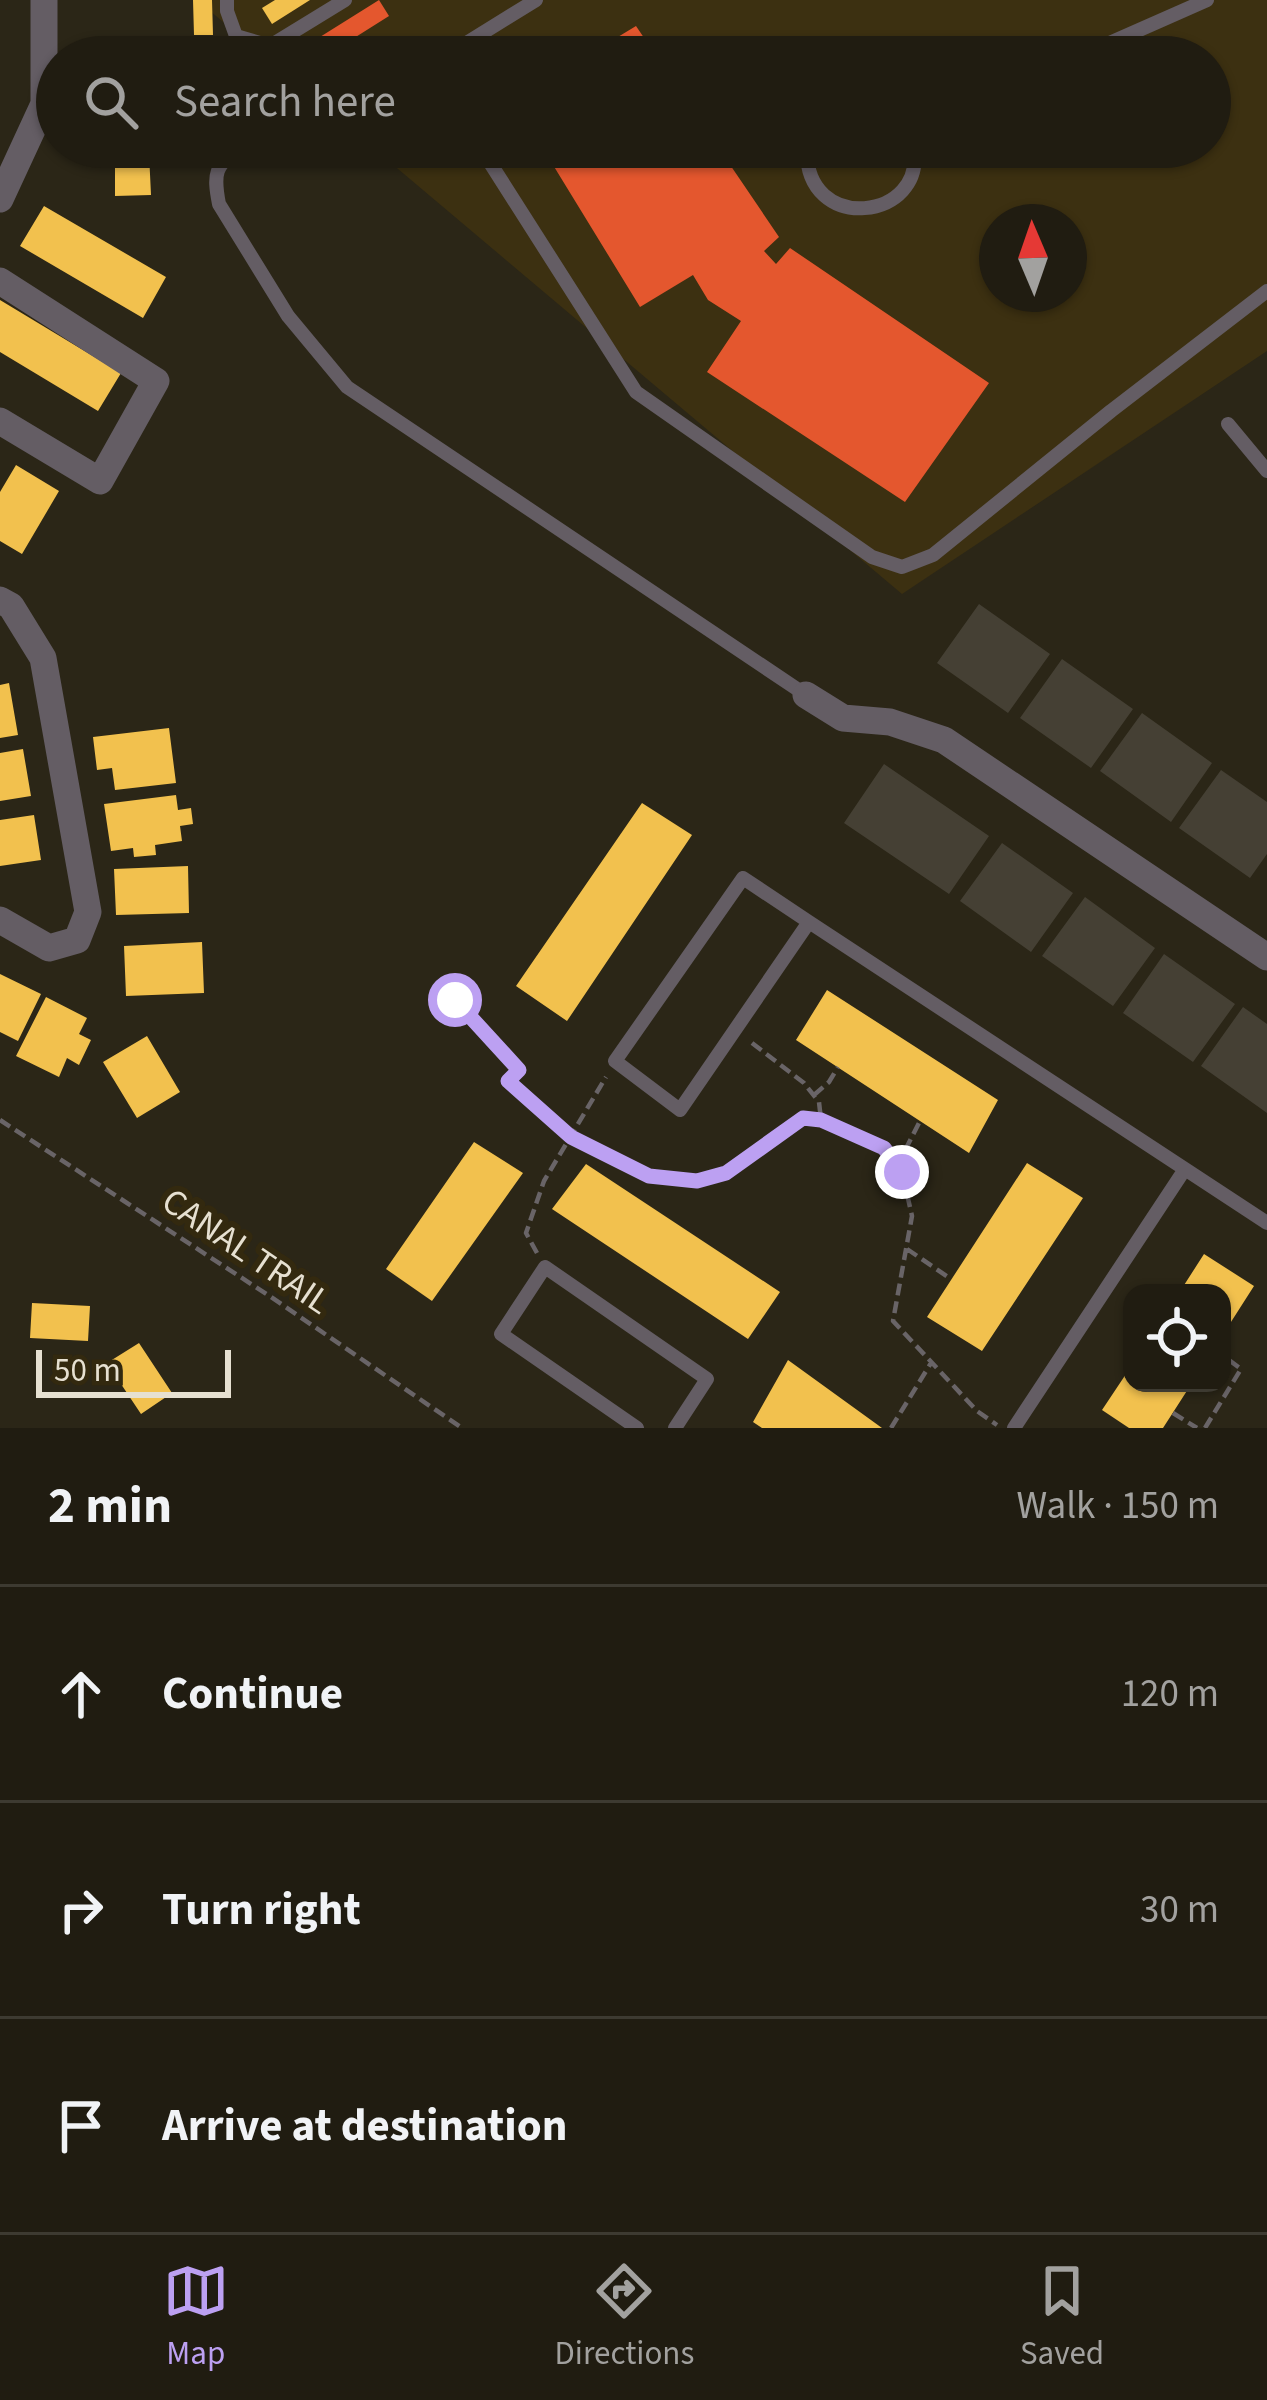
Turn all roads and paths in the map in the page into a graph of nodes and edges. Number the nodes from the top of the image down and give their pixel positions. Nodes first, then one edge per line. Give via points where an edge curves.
1 (44, 0) edge
2 (226, 0) edge
3 (345, 0) edge
4 (536, 0) edge
5 (1207, 0) edge
6 (48, 36) edge
7 (236, 36) edge
8 (286, 36) edge
9 (478, 36) edge
10 (1126, 36) edge
11 (36, 118) edge
12 (7, 168) edge
13 (218, 168) edge
14 (493, 168) edge
15 (809, 168) edge
16 (913, 168) edge
17 (0, 199) edge
18 (0, 281) edge
19 (1267, 291) edge
20 (0, 421) edge
21 (1228, 424) dead end
22 (1267, 471) edge
23 (0, 600) edge
24 (806, 695) joint
25 (0, 920) edge
26 (809, 922) junction
27 (1267, 957) edge
28 (455, 1000) dead end
29 (735, 1030) junction
30 (615, 1061) junction
31 (838, 1067) dead end
32 (814, 1095) junction
33 (0, 1120) edge
34 (821, 1120) junction
35 (920, 1121) dead end
36 (571, 1137) junction
37 (897, 1166) junction
38 (1185, 1169) junction
39 (1267, 1223) edge
40 (907, 1249) junction
41 (545, 1267) junction
42 (951, 1279) dead end
43 (1231, 1362) edge
44 (932, 1363) junction
45 (1231, 1384) edge
46 (1225, 1392) edge
47 (1173, 1413) dead end
48 (462, 1428) edge
49 (637, 1428) edge
50 (675, 1428) edge
51 (890, 1428) edge
52 (1002, 1428) edge
53 (1014, 1428) edge
54 (1201, 1428) edge

1 - 6 street
2 - 7 lane
3 - 8 lane
4 - 9 lane
5 - 10 lane
11 - 12 street
12 - 17 street
13 - 24 lane via 219,204 288,316 346,387
14 - 19 lane via 636,392 872,557 902,567 933,555
15 - 16 lane via 831,201 862,210 897,196
18 - 20 street via 156,381 100,481
21 - 22 lane
23 - 25 street via 43,658 88,912 77,940 49,948
24 - 27 street via 843,718 890,722 944,740
26 - 29 lane
26 - 30 lane via 742,878
26 - 38 lane
28 - 36 path via 519,1070 508,1081
29 - 30 lane via 680,1110
29 - 32 path
30 - 36 path
31 - 32 path
32 - 34 path
33 - 48 path, CANAL TRAIL
34 - 36 path via 803,1118 726,1173 697,1181 649,1176
34 - 37 path via 884,1148
35 - 37 path
36 - 41 path via 526,1232
37 - 40 path via 912,1216
38 - 39 lane
38 - 53 lane
40 - 42 path
40 - 44 path via 893,1322
41 - 49 lane via 501,1334
41 - 50 lane via 707,1378
43 - 45 path via 1241,1369
44 - 51 path
44 - 52 path
46 - 54 path
47 - 54 path

